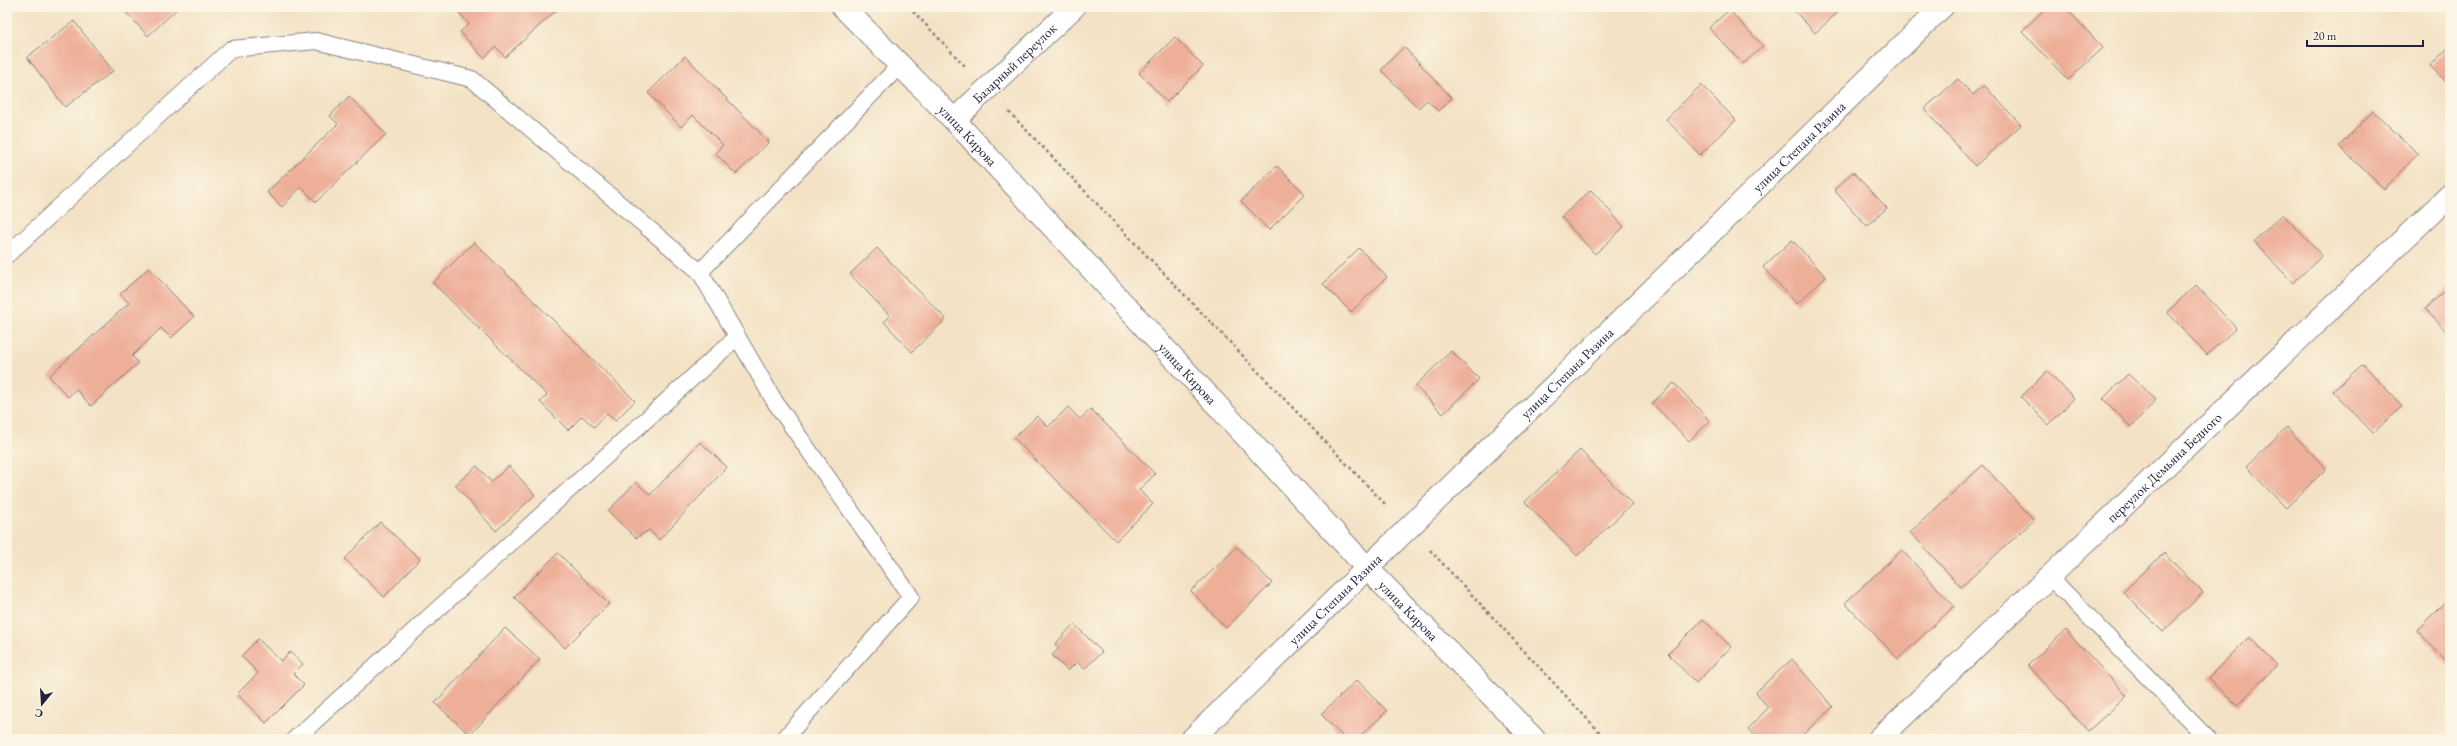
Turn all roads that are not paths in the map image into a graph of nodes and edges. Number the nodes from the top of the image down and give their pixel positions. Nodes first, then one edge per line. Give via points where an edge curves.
1 (843, 7) edge
2 (1074, 7) edge
3 (1942, 7) edge
4 (900, 65) junction
5 (954, 120) junction
6 (2450, 194) edge
7 (7, 255) edge
8 (700, 272) junction
9 (737, 336) junction
10 (1368, 569) junction
11 (2049, 576) junction
12 (295, 739) edge
13 (784, 739) edge
14 (1192, 739) edge
15 (1534, 739) edge
16 (1878, 739) edge
17 (2208, 739) edge

1 - 4 street, улица Кирова
2 - 5 street, Базарный переулок
3 - 10 street, улица Степана Разина
4 - 5 street, улица Кирова
4 - 8 lane
5 - 10 street, улица Кирова
6 - 11 street, переулок Демьяна Бедного
7 - 8 lane via 231,49 316,41 472,79
8 - 9 lane
9 - 12 lane
9 - 13 lane via 774,402 911,597
10 - 14 street, улица Степана Разина
10 - 15 street, улица Кирова
11 - 16 street, переулок Демьяна Бедного
11 - 17 lane

